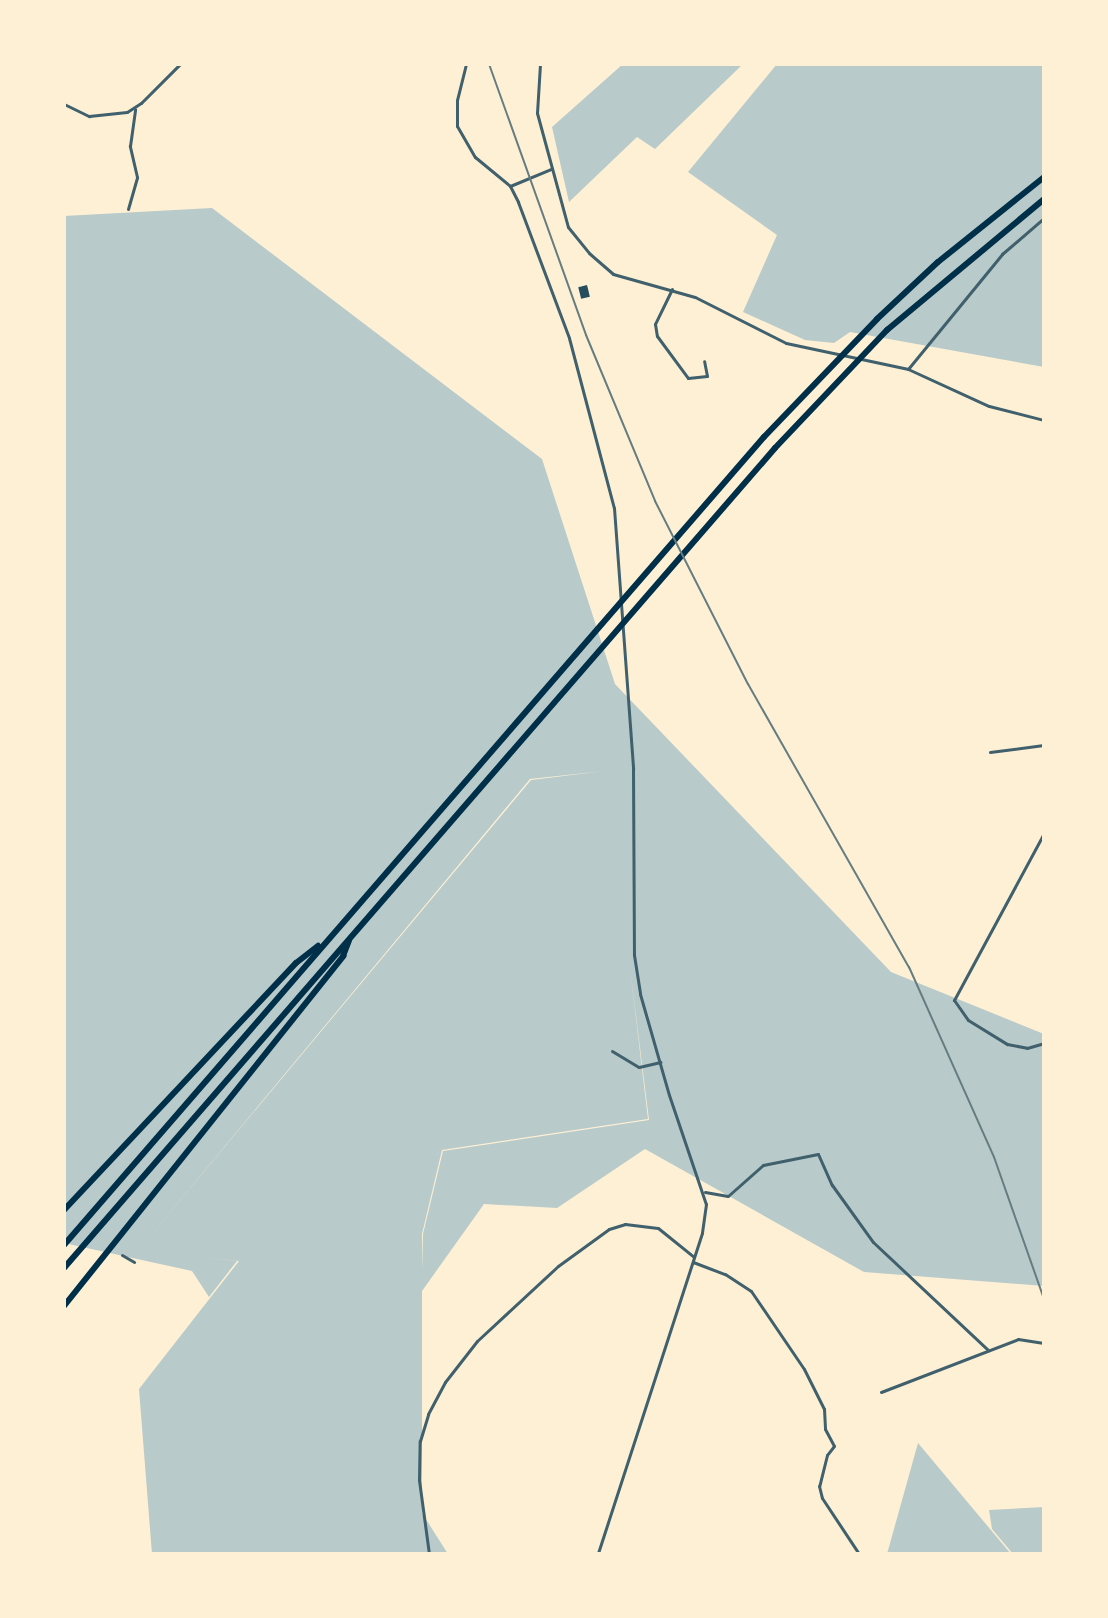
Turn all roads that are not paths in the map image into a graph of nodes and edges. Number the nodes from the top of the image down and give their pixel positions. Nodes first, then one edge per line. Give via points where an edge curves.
1 (180, 64) edge
2 (466, 64) edge
3 (540, 64) edge
4 (64, 104) edge
5 (135, 109) junction
6 (552, 169) junction
7 (1044, 177) edge
8 (510, 186) junction
9 (1044, 199) edge
10 (128, 209) dead end
11 (1044, 218) edge
12 (672, 289) junction
13 (704, 361) dead end
14 (908, 369) junction
15 (1044, 420) edge
16 (1044, 745) edge
17 (990, 752) dead end
18 (1044, 833) edge
19 (351, 935) junction
20 (327, 939) junction
21 (1044, 1043) edge
22 (612, 1051) dead end
23 (660, 1062) junction
24 (705, 1192) junction
25 (64, 1210) edge
26 (64, 1245) edge
27 (122, 1255) dead end
28 (693, 1259) junction
29 (134, 1262) dead end
30 (64, 1268) edge
31 (64, 1306) edge
32 (1044, 1343) edge
33 (988, 1350) junction
34 (881, 1392) dead end
35 (429, 1554) edge
36 (598, 1554) edge
37 (859, 1554) edge

1 - 5 street
2 - 8 street via 457,126 475,157
3 - 6 street via 537,113
4 - 5 street via 97,117
5 - 10 street via 130,146 137,177
6 - 8 street
6 - 12 street via 568,227 589,253 613,274
7 - 20 highway via 938,262 764,437
8 - 23 street via 569,338 614,508 633,769 634,955
9 - 19 highway via 887,330 766,458
11 - 14 street via 1002,254
12 - 13 street via 655,324 657,336 688,378 707,376
12 - 14 street via 786,343
14 - 15 street via 1008,414
16 - 17 street
18 - 21 street via 954,1000 968,1020 1007,1044 1027,1048
19 - 30 highway
19 - 31 highway via 343,956
20 - 25 highway via 296,963
20 - 26 highway
22 - 23 street via 639,1067
23 - 24 street
24 - 28 street via 706,1216
24 - 33 street via 728,1196 763,1165 818,1154 832,1185 873,1242
27 - 29 street
28 - 35 street via 658,1228 625,1224 609,1229 558,1266 477,1341 445,1382 420,1441 419,1480
28 - 36 street
28 - 37 street via 751,1291 804,1369 824,1409 825,1429 834,1446 819,1486 822,1498
32 - 33 street via 1018,1339
33 - 34 street

